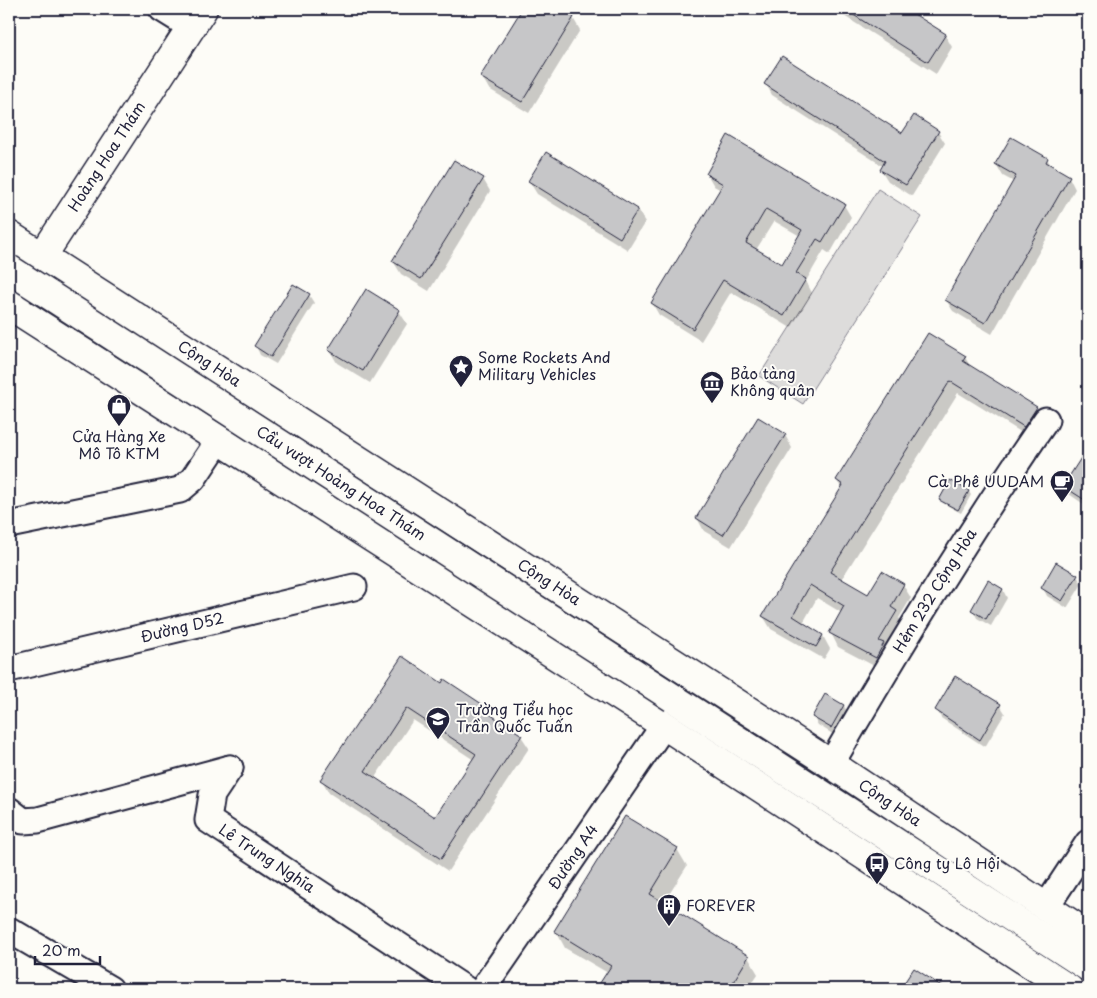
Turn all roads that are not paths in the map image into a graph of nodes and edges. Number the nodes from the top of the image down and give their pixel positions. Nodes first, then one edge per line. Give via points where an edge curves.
1 (162, 9) edge
2 (197, 18) edge
3 (9, 235) edge
4 (43, 257) junction
5 (9, 269) edge
6 (9, 306) edge
7 (170, 338) junction
8 (138, 388) junction
9 (1046, 420) dead end
10 (219, 440) junction
11 (9, 525) edge
12 (354, 587) dead end
13 (9, 669) edge
14 (673, 698) joint
15 (664, 725) junction
16 (831, 764) junction
17 (9, 810) edge
18 (1088, 843) edge
19 (1046, 908) junction
20 (9, 930) edge
21 (1088, 935) edge
22 (1088, 967) edge
23 (110, 989) edge
24 (465, 989) edge
25 (483, 989) edge
26 (1069, 989) edge

1 - 2 street
2 - 4 main road, Hoàng Hoa Thám
3 - 4 main road, Cộng Hòa
4 - 6 main road, Hoàng Hoa Thám
4 - 7 main road, Cộng Hòa
5 - 14 main road, Cầu vượt Hoàng Hoa Thám, bridge
6 - 8 main road
7 - 8 main road
7 - 16 main road, Cộng Hòa
8 - 10 main road
9 - 16 street, Hẻm 232 Cộng Hòa via 991,500
10 - 11 street via 193,480 180,490
10 - 15 main road
12 - 13 street, Đường D52
14 - 22 main road, Cộng Hòa
15 - 25 street, Đường A4
15 - 26 main road
16 - 19 main road, Cộng Hòa
17 - 24 street, Lê Trung Nghĩa via 23,821 38,820 230,768 212,795 208,820
18 - 19 street
19 - 21 main road, Cộng Hòa
20 - 23 street

